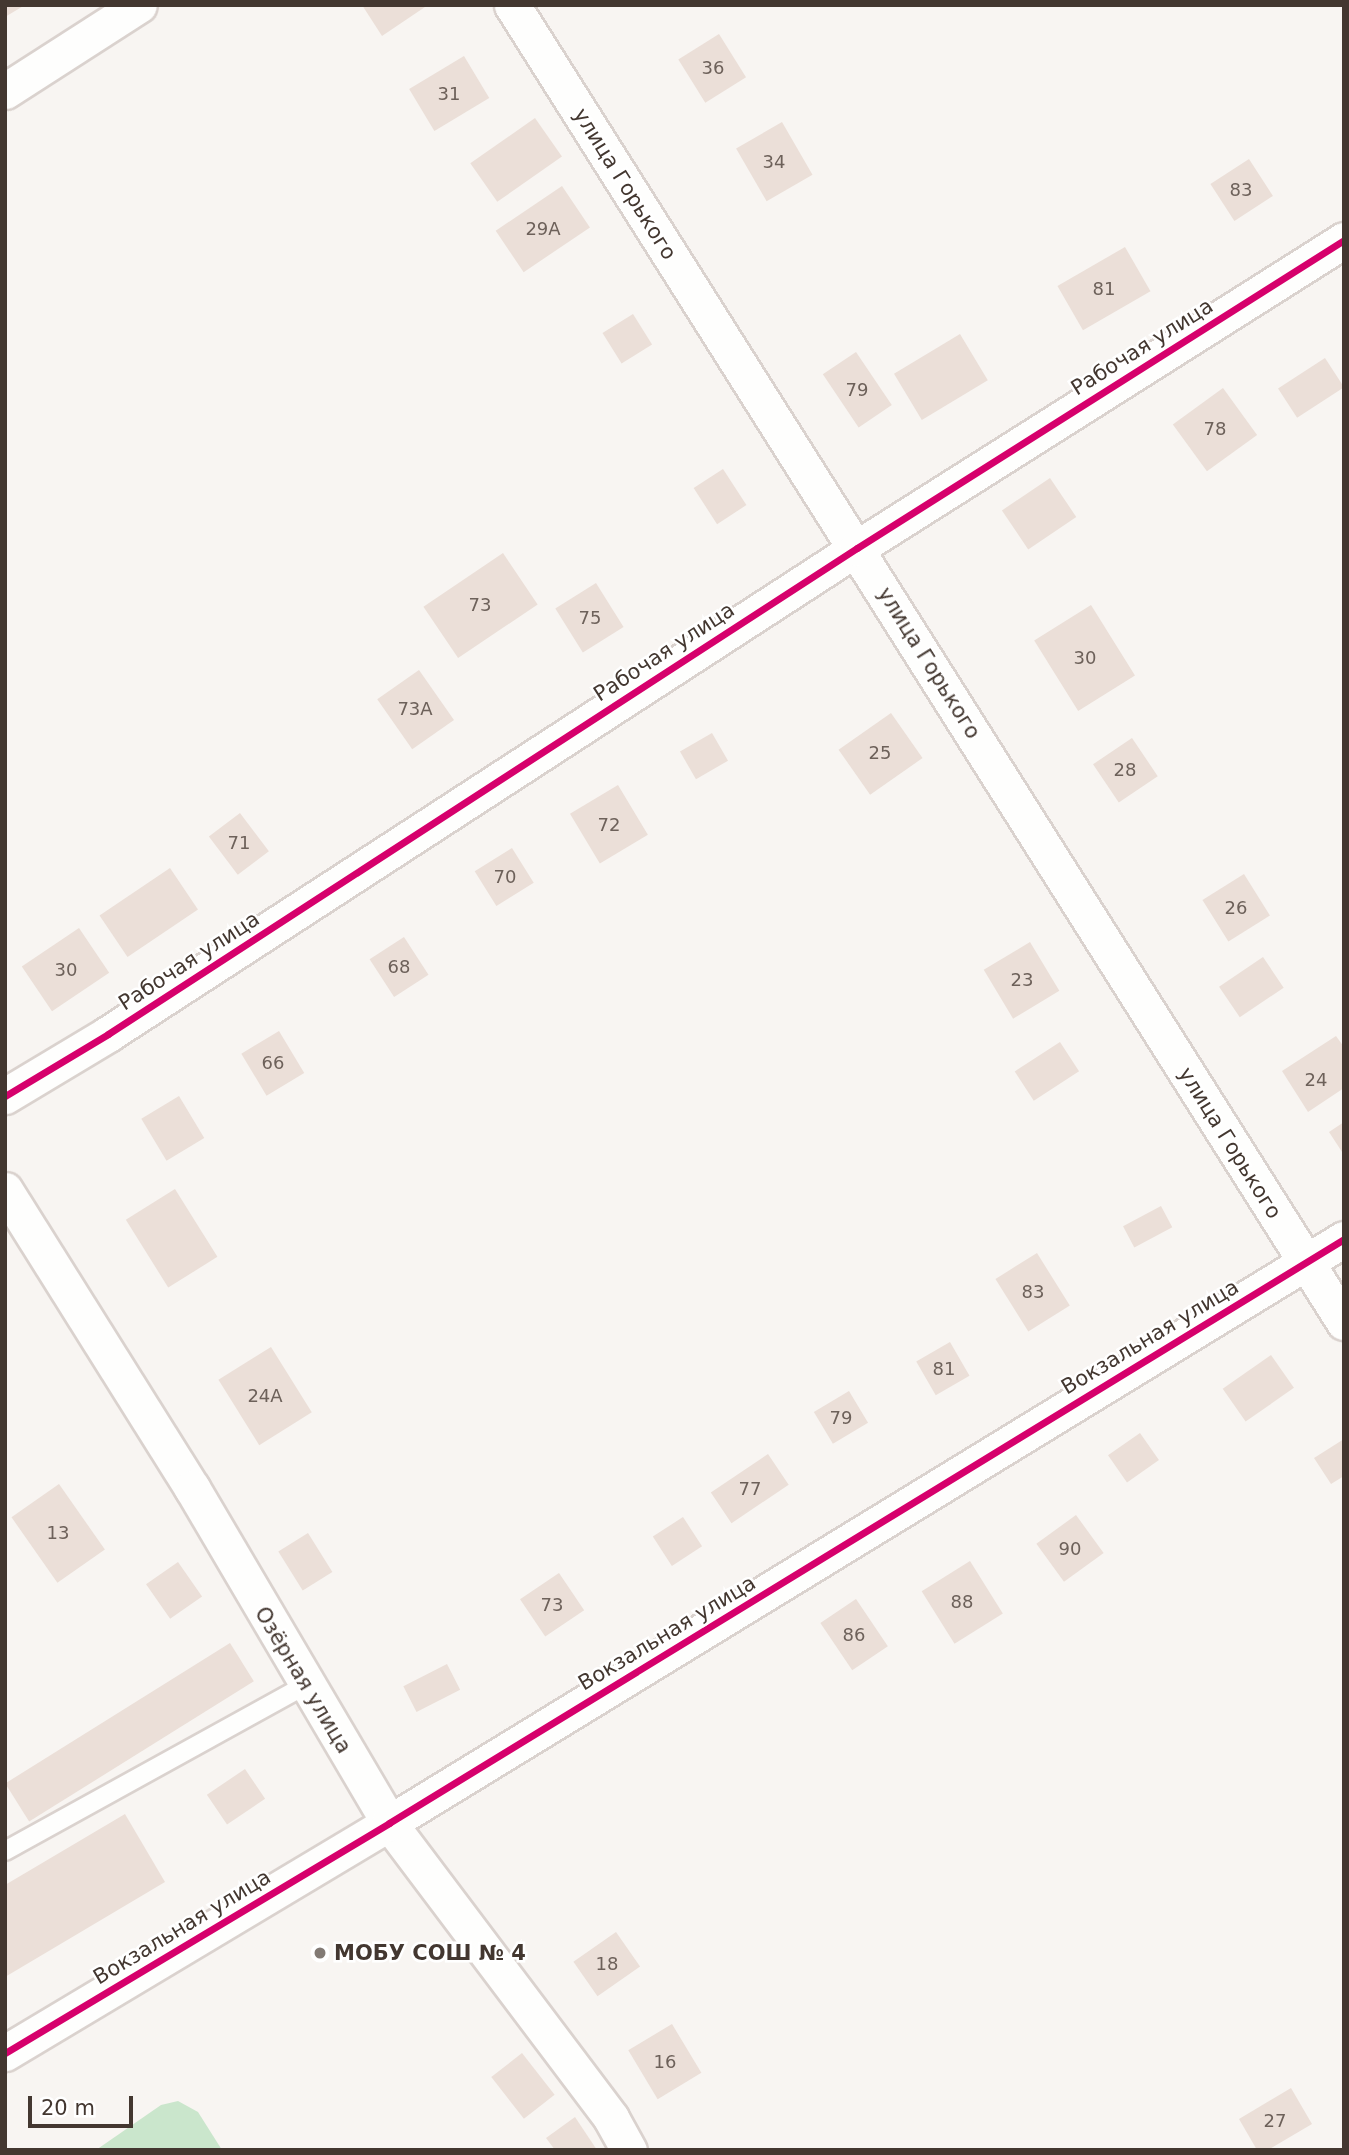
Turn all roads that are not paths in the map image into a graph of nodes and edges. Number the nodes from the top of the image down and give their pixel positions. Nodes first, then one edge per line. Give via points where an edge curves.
1 (139, 5) edge
2 (512, 5) edge
3 (5, 91) edge
4 (1344, 240) edge
5 (857, 548) junction
6 (5, 1096) edge
7 (5, 1190) edge
8 (1344, 1239) edge
9 (1305, 1263) junction
10 (1344, 1322) edge
11 (304, 1686) junction
12 (389, 1823) junction
13 (5, 1851) edge
14 (5, 2053) edge
15 (629, 2150) edge

1 - 3 street
2 - 5 street, улица Горького
4 - 5 street, Рабочая улица
5 - 6 street, Рабочая улица via 120,1027
5 - 9 street, улица Горького
7 - 11 street, Озёрная улица via 192,1488
8 - 9 street, Вокзальная улица
9 - 10 street, улица Горького
9 - 12 street, Вокзальная улица
11 - 12 street, Озёрная улица
11 - 13 lane
12 - 14 street, Вокзальная улица
12 - 15 street, Озёрная улица via 611,2118

